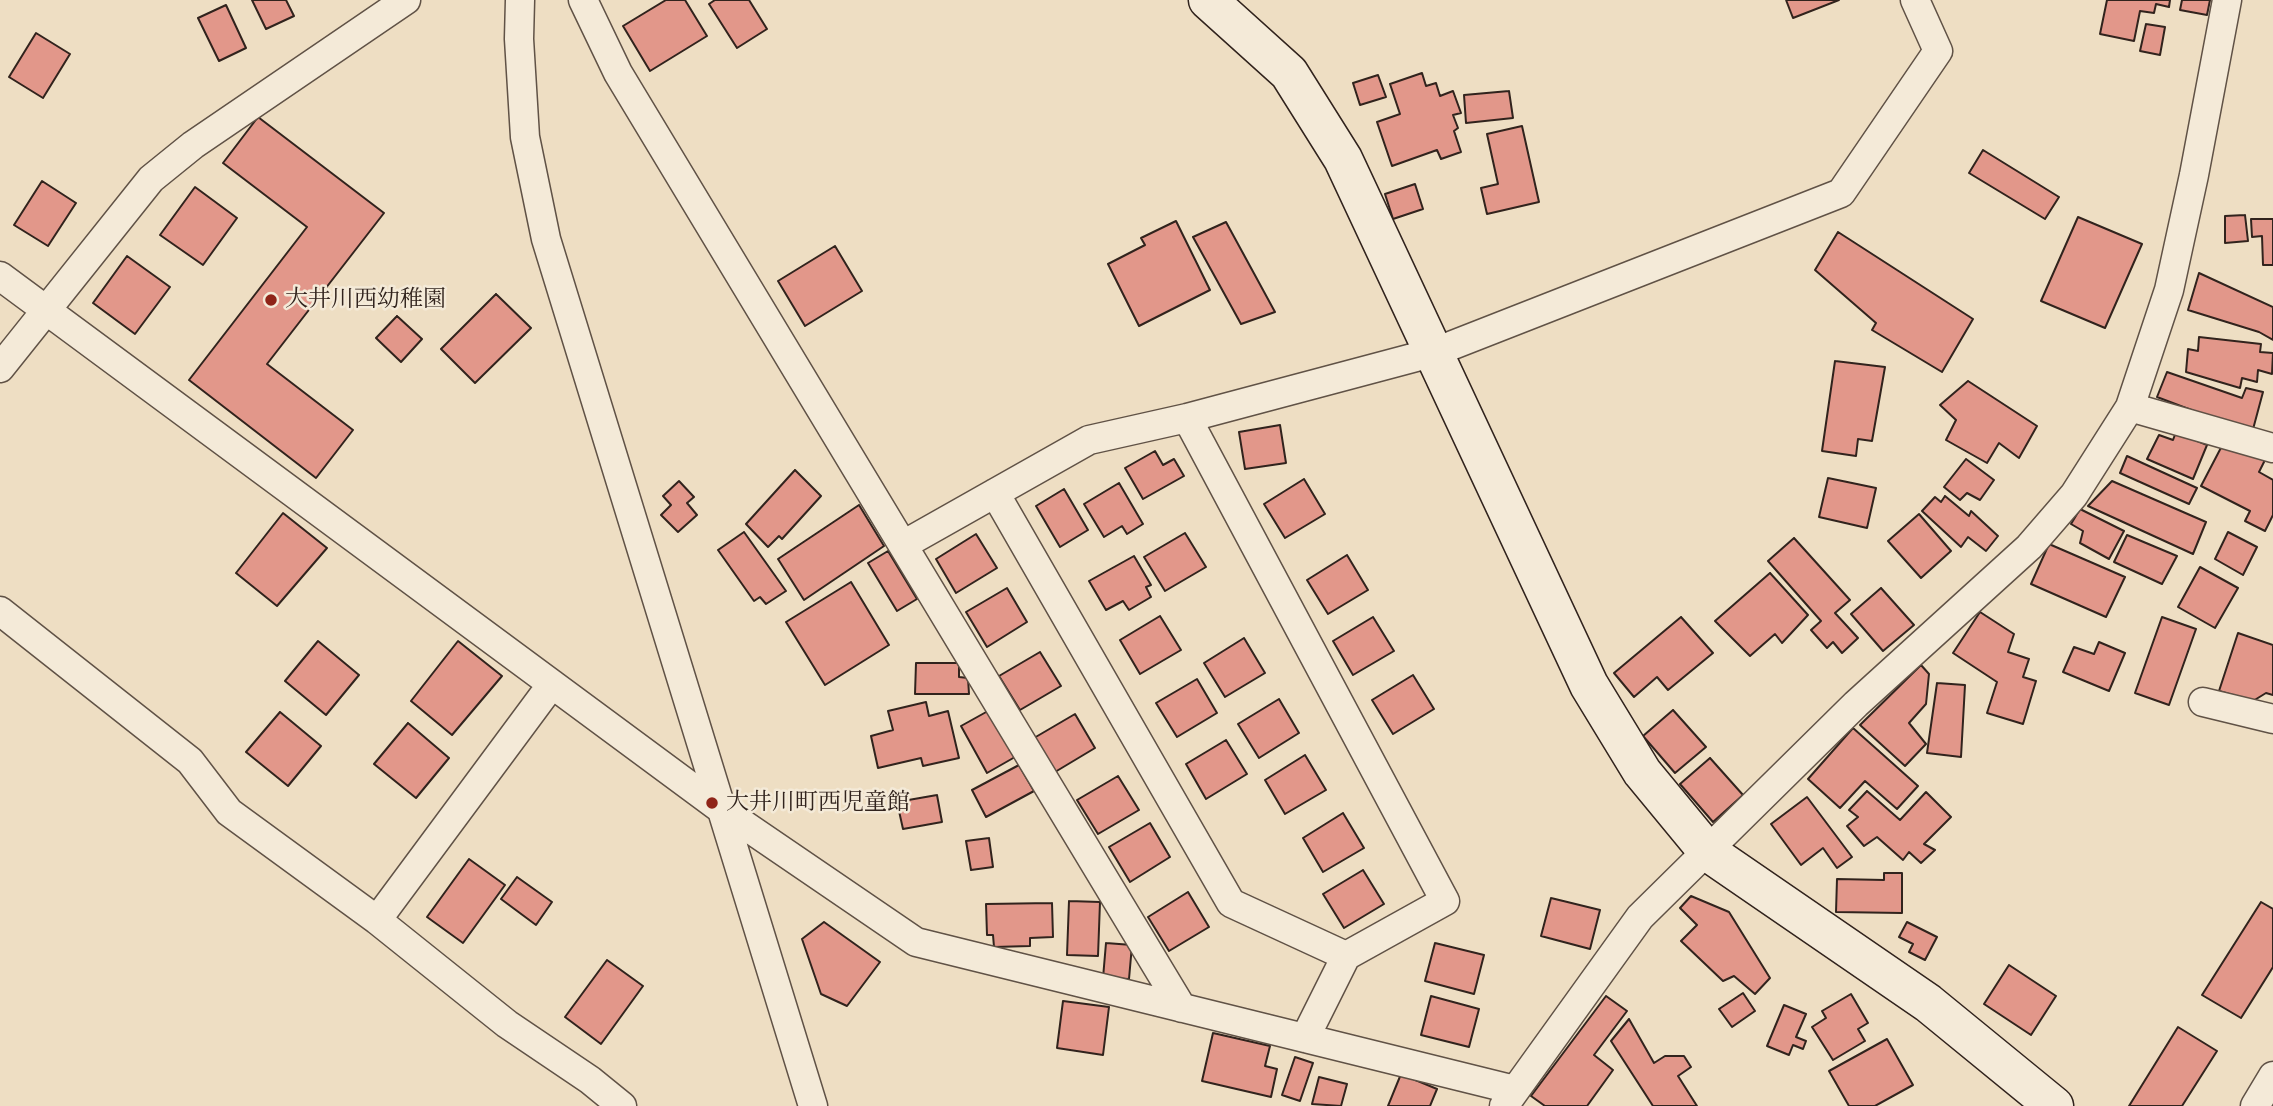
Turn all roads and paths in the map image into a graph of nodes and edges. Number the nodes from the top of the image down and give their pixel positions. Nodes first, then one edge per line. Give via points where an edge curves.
1 (407, 0) edge
2 (520, 0) edge
3 (583, 0) edge
4 (1915, 0) edge
5 (2227, 0) edge
6 (1214, 1) edge
7 (0, 276) edge
8 (47, 310) junction
9 (1435, 352) junction
10 (0, 368) edge
11 (2130, 407) junction
12 (1187, 418) junction
13 (2273, 448) edge
14 (995, 493) junction
15 (903, 545) junction
16 (0, 611) edge
17 (552, 684) junction
18 (2203, 702) dead end
19 (2273, 719) edge
20 (721, 810) junction
21 (1708, 852) junction
22 (377, 920) junction
23 (1346, 956) junction
24 (1182, 1008) junction
25 (1305, 1038) junction
26 (2273, 1076) edge
27 (1510, 1098) edge
28 (622, 1106) edge
29 (813, 1106) edge
30 (2054, 1106) edge
31 (2255, 1106) edge

1 - 8 street via 193,145 151,179
2 - 20 street via 525,137 546,239
3 - 15 street via 618,73
4 - 9 street via 1938,51 1840,193
5 - 11 street via 2169,290
6 - 9 street via 1289,73 1343,159
7 - 8 street
8 - 10 street
8 - 17 street
9 - 12 street
9 - 21 street via 1589,685 1642,772
11 - 13 street
11 - 21 street via 2074,495 2029,547 1856,704
12 - 14 street via 1089,440
12 - 23 street via 1445,901
14 - 15 street
14 - 23 street via 1231,902
15 - 24 street
16 - 22 street via 190,761 229,812
17 - 20 street
17 - 22 street
18 - 19 street
20 - 24 street via 916,942
20 - 29 street
21 - 27 street via 1640,917
21 - 30 street via 1928,1003
22 - 28 street via 507,1024
23 - 25 street
24 - 25 street
25 - 27 street
26 - 31 street

